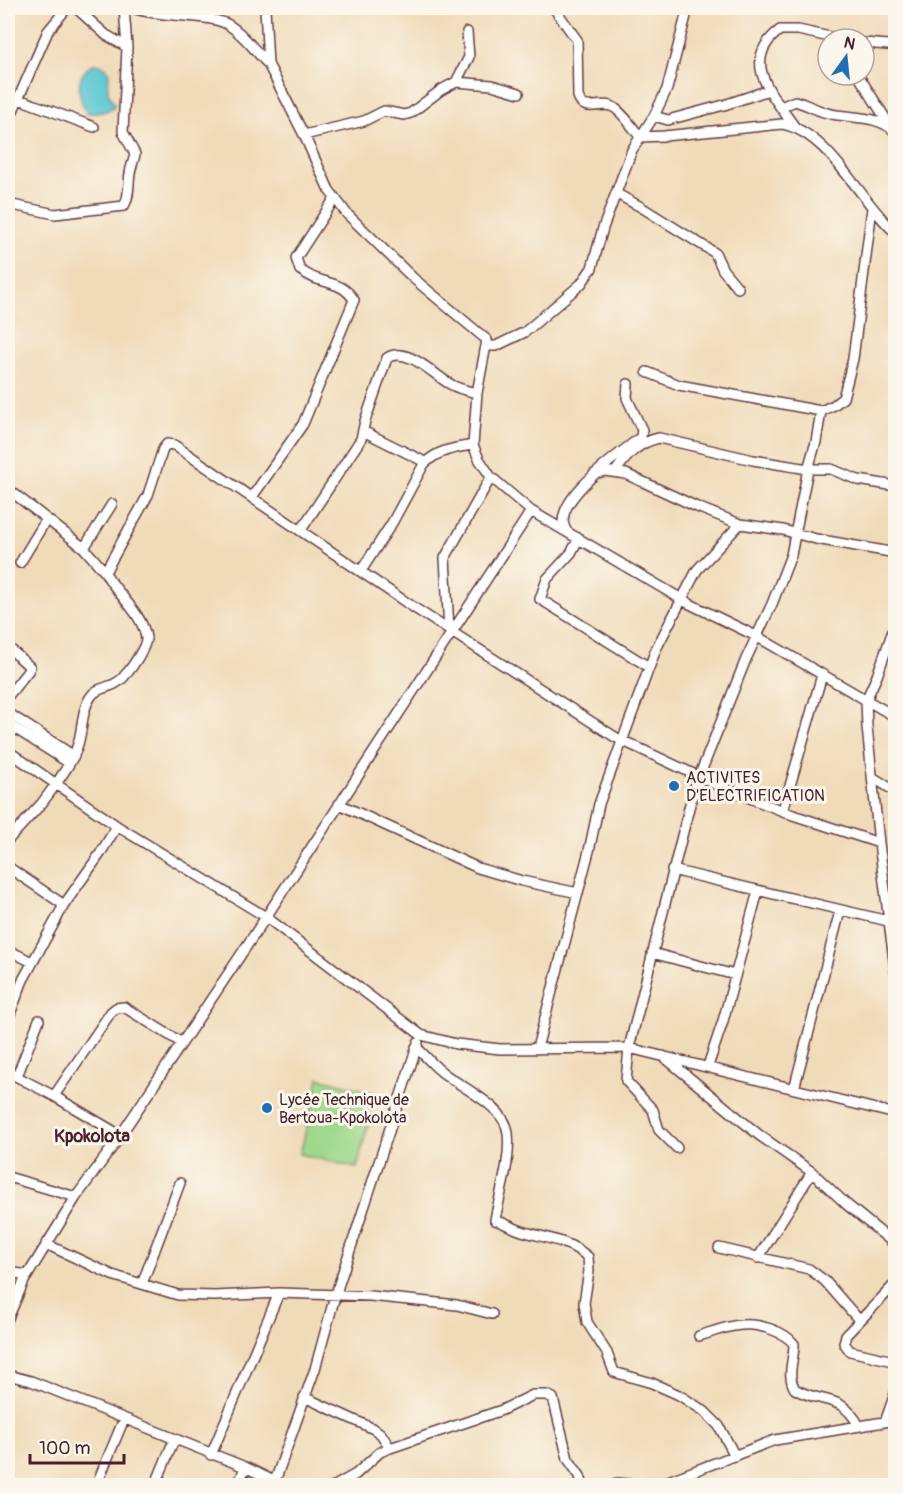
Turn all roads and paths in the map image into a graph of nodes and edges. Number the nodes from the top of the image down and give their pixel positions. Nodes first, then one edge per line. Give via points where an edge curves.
1 (68, 8) edge
2 (76, 8) edge
3 (124, 8) edge
4 (133, 8) edge
5 (265, 8) edge
6 (554, 8) edge
7 (688, 8) edge
8 (467, 32) dead end
9 (816, 34) edge
10 (896, 42) edge
11 (876, 44) edge
12 (128, 47) junction
13 (268, 64) junction
14 (456, 82) junction
15 (866, 87) edge
16 (769, 90) junction
17 (519, 93) dead end
18 (19, 99) junction
19 (781, 107) junction
20 (654, 117) junction
21 (8, 122) edge
22 (794, 126) junction
23 (94, 127) dead end
24 (893, 130) edge
25 (304, 135) junction
26 (640, 137) junction
27 (616, 194) junction
28 (335, 198) junction
29 (8, 204) edge
30 (872, 208) junction
31 (896, 233) edge
32 (738, 288) dead end
33 (486, 346) junction
34 (647, 372) dead end
35 (628, 384) dead end
36 (477, 393) junction
37 (820, 411) junction
38 (363, 431) junction
39 (473, 445) junction
40 (424, 464) junction
41 (808, 469) junction
42 (616, 471) junction
43 (594, 474) junction
44 (491, 477) junction
45 (896, 486) edge
46 (8, 489) edge
47 (252, 497) junction
48 (112, 504) dead end
49 (531, 511) junction
50 (46, 520) junction
51 (740, 524) junction
52 (301, 530) junction
53 (566, 530) junction
54 (796, 534) junction
55 (579, 538) junction
56 (84, 548) junction
57 (896, 553) edge
58 (20, 563) dead end
59 (361, 571) junction
60 (105, 572) junction
61 (681, 598) junction
62 (896, 622) edge
63 (450, 631) junction
64 (756, 636) junction
65 (8, 647) edge
66 (649, 667) junction
67 (822, 675) junction
68 (8, 696) edge
69 (866, 700) junction
70 (8, 713) edge
71 (896, 717) edge
72 (8, 724) edge
73 (622, 740) junction
74 (8, 752) edge
75 (71, 760) junction
76 (698, 776) junction
77 (874, 778) junction
78 (56, 784) junction
79 (896, 792) edge
80 (339, 804) junction
81 (783, 810) junction
82 (117, 826) junction
83 (8, 840) edge
84 (879, 843) junction
85 (8, 867) edge
86 (672, 870) junction
87 (758, 891) junction
88 (578, 893) junction
89 (64, 905) junction
90 (840, 911) junction
91 (266, 917) junction
92 (888, 921) junction
93 (8, 951) edge
94 (652, 953) junction
95 (894, 958) edge
96 (32, 962) junction
97 (735, 975) junction
98 (896, 976) edge
99 (8, 1019) edge
100 (39, 1020) dead end
101 (421, 1035) junction
102 (182, 1043) junction
103 (416, 1047) junction
104 (537, 1048) junction
105 (629, 1048) junction
106 (661, 1055) junction
107 (708, 1066) junction
108 (12, 1074) edge
109 (794, 1089) junction
110 (54, 1096) junction
111 (896, 1114) edge
112 (120, 1135) junction
113 (677, 1148) dead end
114 (812, 1172) junction
115 (8, 1177) edge
116 (180, 1183) dead end
117 (76, 1197) junction
118 (46, 1244) junction
119 (896, 1245) edge
120 (719, 1248) dead end
121 (758, 1258) junction
122 (8, 1272) edge
123 (28, 1275) junction
124 (896, 1283) edge
125 (142, 1284) junction
126 (279, 1293) junction
127 (335, 1296) junction
128 (492, 1314) dead end
129 (8, 1318) edge
130 (860, 1320) junction
131 (699, 1336) dead end
132 (896, 1365) edge
133 (8, 1375) edge
134 (896, 1391) edge
135 (304, 1397) junction
136 (124, 1419) junction
137 (896, 1420) edge
138 (885, 1422) junction
139 (859, 1426) junction
140 (174, 1440) junction
141 (388, 1445) junction
142 (211, 1455) junction
143 (735, 1456) junction
144 (245, 1467) junction
145 (275, 1481) junction
146 (96, 1485) edge
147 (155, 1485) edge
148 (238, 1485) edge
149 (284, 1485) edge
150 (335, 1485) edge
151 (583, 1485) edge
152 (613, 1485) edge

1 - 18 street via 48,31
2 - 12 street via 106,35
3 - 12 street
4 - 13 street via 225,23
5 - 13 street
6 - 26 street via 577,40 580,102 592,107 611,106
7 - 20 street via 667,89
8 - 14 street via 469,57
9 - 16 street via 780,30 766,41 761,51 762,77
10 - 11 street
12 - 29 street via 123,132 135,154 126,204 55,214
13 - 25 street
14 - 17 street via 492,85
14 - 25 street via 411,113 384,111 364,121
15 - 24 street
16 - 19 street
16 - 20 street via 668,120
18 - 21 street
18 - 23 street
19 - 22 street
19 - 24 street via 795,101 825,113 869,119
20 - 26 street
22 - 26 street
22 - 30 street via 812,137
25 - 28 street
26 - 27 street
27 - 32 street via 715,253
27 - 33 street via 592,268 581,284 525,332 496,346
28 - 33 street via 413,278 487,340
28 - 47 street via 296,258 300,270 315,279 337,284 354,300 303,424
30 - 31 street
30 - 37 street via 853,359 843,398
33 - 36 street
34 - 37 street via 679,385
35 - 43 street via 627,398 642,430 641,437
36 - 38 street via 453,386 421,363 392,355 387,358
36 - 39 street
37 - 41 street
38 - 40 street
38 - 52 street
39 - 40 street via 446,450
39 - 44 street
40 - 59 street
41 - 42 street via 659,438 647,440 627,455
41 - 45 street via 831,470 858,480
41 - 54 street
42 - 43 street
42 - 51 street
43 - 53 street via 564,510 562,524
44 - 49 street
44 - 63 street via 445,558
46 - 50 street
47 - 52 street
47 - 60 street via 167,444 148,495
48 - 56 street
49 - 53 street
49 - 63 street
50 - 56 street
50 - 58 street
51 - 54 street
51 - 61 street via 697,570
52 - 59 street
53 - 55 street
54 - 57 street
54 - 64 street via 772,604
55 - 61 street
55 - 66 street via 547,579 540,599
56 - 60 street
59 - 63 street
60 - 75 street via 134,610 145,645 128,672 115,684 92,695
61 - 64 street
61 - 66 street
62 - 69 street
63 - 73 street
63 - 80 street
64 - 67 street
64 - 76 street
65 - 68 street via 30,667
66 - 73 street
67 - 69 street
67 - 81 street
69 - 71 street
69 - 77 street
70 - 75 street
72 - 75 street
73 - 76 street
73 - 88 street via 599,804
74 - 78 street
75 - 78 street
76 - 81 street
76 - 86 street
77 - 79 street
77 - 84 street
78 - 82 street
78 - 83 street
80 - 88 street via 478,868
80 - 91 street
81 - 84 street
82 - 89 street
82 - 91 street
84 - 92 street
85 - 89 street
86 - 87 street
86 - 94 street
87 - 90 street
87 - 97 street
88 - 104 street
89 - 96 street
90 - 92 street
90 - 109 street
91 - 101 street
91 - 102 street
92 - 95 street
93 - 96 street
94 - 97 street
94 - 105 street
95 - 98 street
96 - 99 street
97 - 107 street
100 - 108 street
101 - 103 street
101 - 104 street via 500,1049
102 - 110 street via 124,1007 116,1008
102 - 112 street
103 - 127 street
103 - 143 street via 505,1122 508,1154 495,1220 578,1248 588,1257 584,1303 587,1322 614,1372 652,1383 704,1411 719,1426
104 - 105 street
105 - 106 street
105 - 113 street via 626,1081 653,1110 659,1130
106 - 107 street
106 - 114 street
107 - 109 street
108 - 110 street
109 - 111 street
110 - 112 street
112 - 117 street
114 - 119 street
114 - 121 street
115 - 117 street
116 - 125 street
117 - 118 street
118 - 123 street
118 - 125 street via 112,1275
120 - 121 street
121 - 130 street via 809,1269 819,1275
122 - 123 street
123 - 129 street
124 - 130 street
125 - 126 street via 178,1294
126 - 127 street
126 - 142 street
127 - 128 street via 457,1305
127 - 135 street
130 - 132 street via 846,1335 846,1347
131 - 139 street via 741,1325 789,1337 794,1344 791,1384 795,1389 846,1407
133 - 136 street
134 - 138 street
135 - 141 street via 374,1429
135 - 145 street
136 - 140 street
136 - 146 street
137 - 138 street
138 - 139 street
139 - 143 street via 775,1440
140 - 142 street
140 - 147 street
141 - 150 street via 361,1470
141 - 151 street via 502,1410 533,1395 546,1395 553,1398 568,1459
142 - 144 street
143 - 152 street via 663,1483
144 - 145 street
144 - 148 street
145 - 149 street

